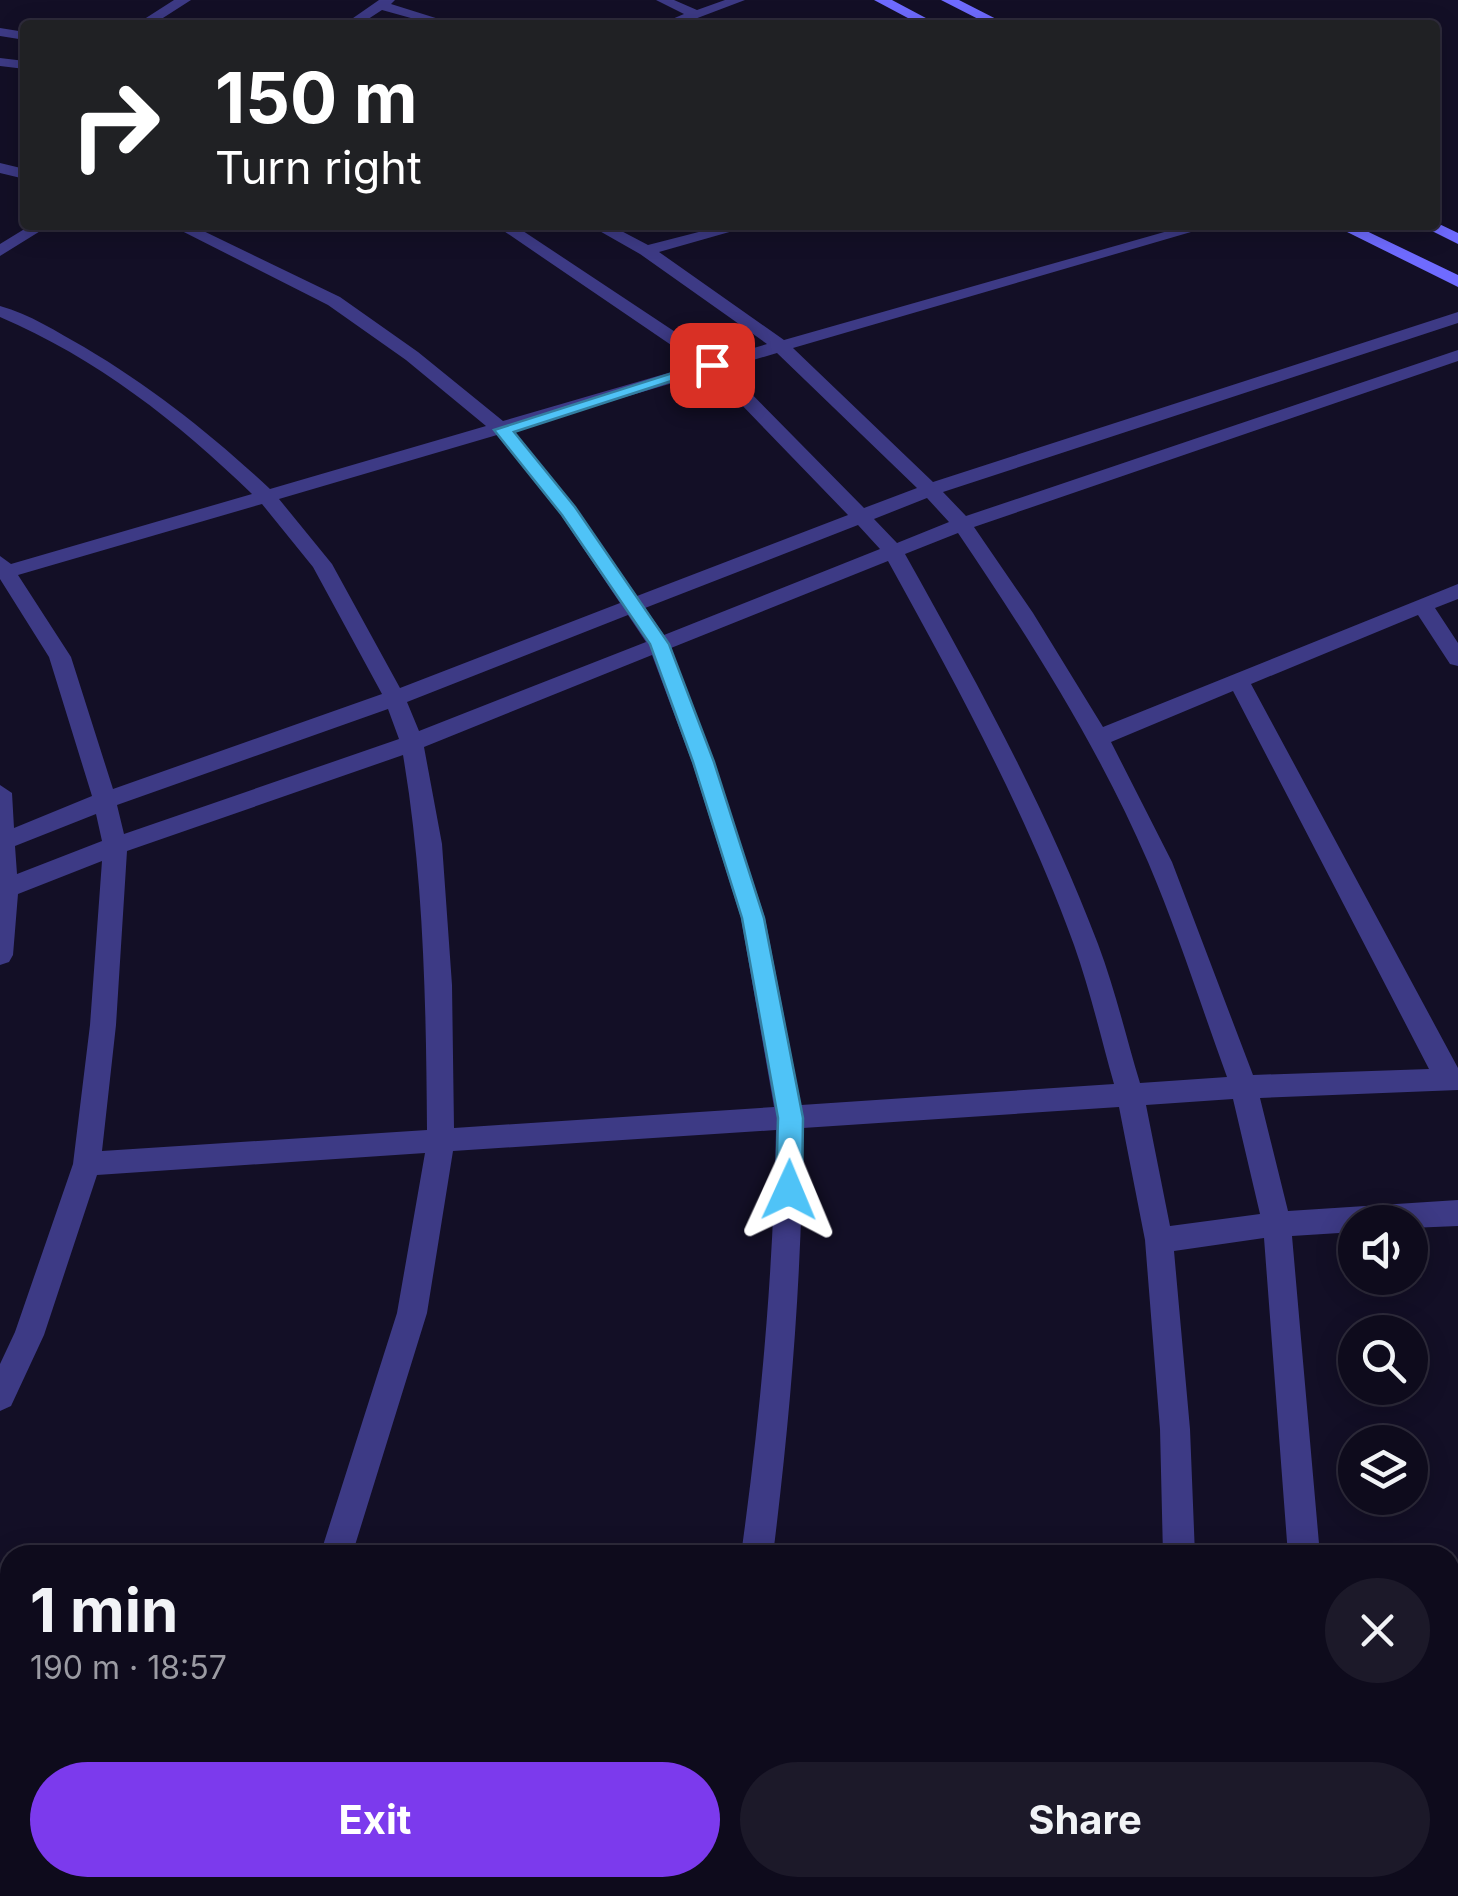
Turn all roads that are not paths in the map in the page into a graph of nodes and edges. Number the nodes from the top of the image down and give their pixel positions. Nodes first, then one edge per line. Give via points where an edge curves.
1 (184, 0) edge
2 (663, 0) edge
3 (738, 0) edge
4 (881, 0) edge
5 (948, 0) edge
6 (384, 2) edge
7 (696, 14) junction
8 (150, 20) edge
9 (357, 20) edge
10 (437, 20) edge
11 (679, 20) edge
12 (922, 20) edge
13 (990, 20) edge
14 (34, 230) edge
15 (188, 230) edge
16 (511, 230) edge
17 (607, 230) edge
18 (726, 230) edge
19 (1189, 230) edge
20 (1351, 230) edge
21 (646, 250) junction
22 (0, 251) edge
23 (1458, 282) edge
24 (0, 311) edge
25 (1458, 316) edge
26 (778, 344) junction
27 (1458, 355) edge
28 (712, 365) junction
29 (503, 430) junction
30 (930, 490) junction
31 (267, 497) junction
32 (858, 519) junction
33 (962, 524) junction
34 (892, 550) junction
35 (4, 567) edge
36 (1458, 591) edge
37 (1422, 605) junction
38 (630, 606) junction
39 (659, 644) junction
40 (1458, 659) edge
41 (1239, 682) junction
42 (395, 698) junction
43 (1098, 738) junction
44 (412, 743) junction
45 (0, 793) edge
46 (106, 800) junction
47 (2, 842) edge
48 (114, 846) junction
49 (3, 890) edge
50 (0, 955) edge
51 (1453, 1080) edge
52 (1244, 1087) junction
53 (1132, 1097) junction
54 (790, 1118) junction
55 (442, 1140) junction
56 (87, 1164) junction
57 (1458, 1213) edge
58 (1276, 1224) junction
59 (1159, 1240) junction
60 (0, 1396) edge
61 (339, 1545) edge
62 (757, 1545) edge
63 (1178, 1545) edge
64 (1303, 1545) edge

1 - 8 street
2 - 7 street
3 - 7 street
4 - 12 street
5 - 13 street
6 - 9 street
6 - 10 street
7 - 11 street
14 - 22 street
15 - 29 street via 334,302
16 - 28 street
17 - 21 street
18 - 21 street
19 - 26 street
20 - 23 street
21 - 26 street
24 - 31 street via 142,389 202,434
25 - 30 street
26 - 28 street
26 - 30 street
27 - 33 street
28 - 29 street
28 - 32 street
29 - 31 street
29 - 38 street via 568,511
30 - 32 street
30 - 33 street
31 - 35 street
31 - 42 street via 322,564
32 - 34 street
32 - 38 street
33 - 34 street
33 - 43 street
34 - 39 street
34 - 53 street via 1038,826 1088,948
35 - 46 street via 60,657
36 - 37 street
37 - 40 street
37 - 41 street
38 - 39 street
38 - 42 street
39 - 44 street
39 - 54 street via 753,918
41 - 43 street
41 - 51 street
42 - 44 street
42 - 46 street
43 - 52 street via 1160,862
44 - 48 street
44 - 55 street via 430,844
45 - 47 street
46 - 47 street
46 - 48 street
47 - 49 street
48 - 49 street
48 - 56 street
49 - 50 street
51 - 52 street
52 - 53 street
52 - 58 street
53 - 54 street
53 - 59 street
54 - 55 street
54 - 62 street via 779,1386
55 - 56 street
55 - 61 street via 412,1313
56 - 60 street via 29,1334
57 - 58 street
58 - 59 street
58 - 64 street
59 - 63 street

